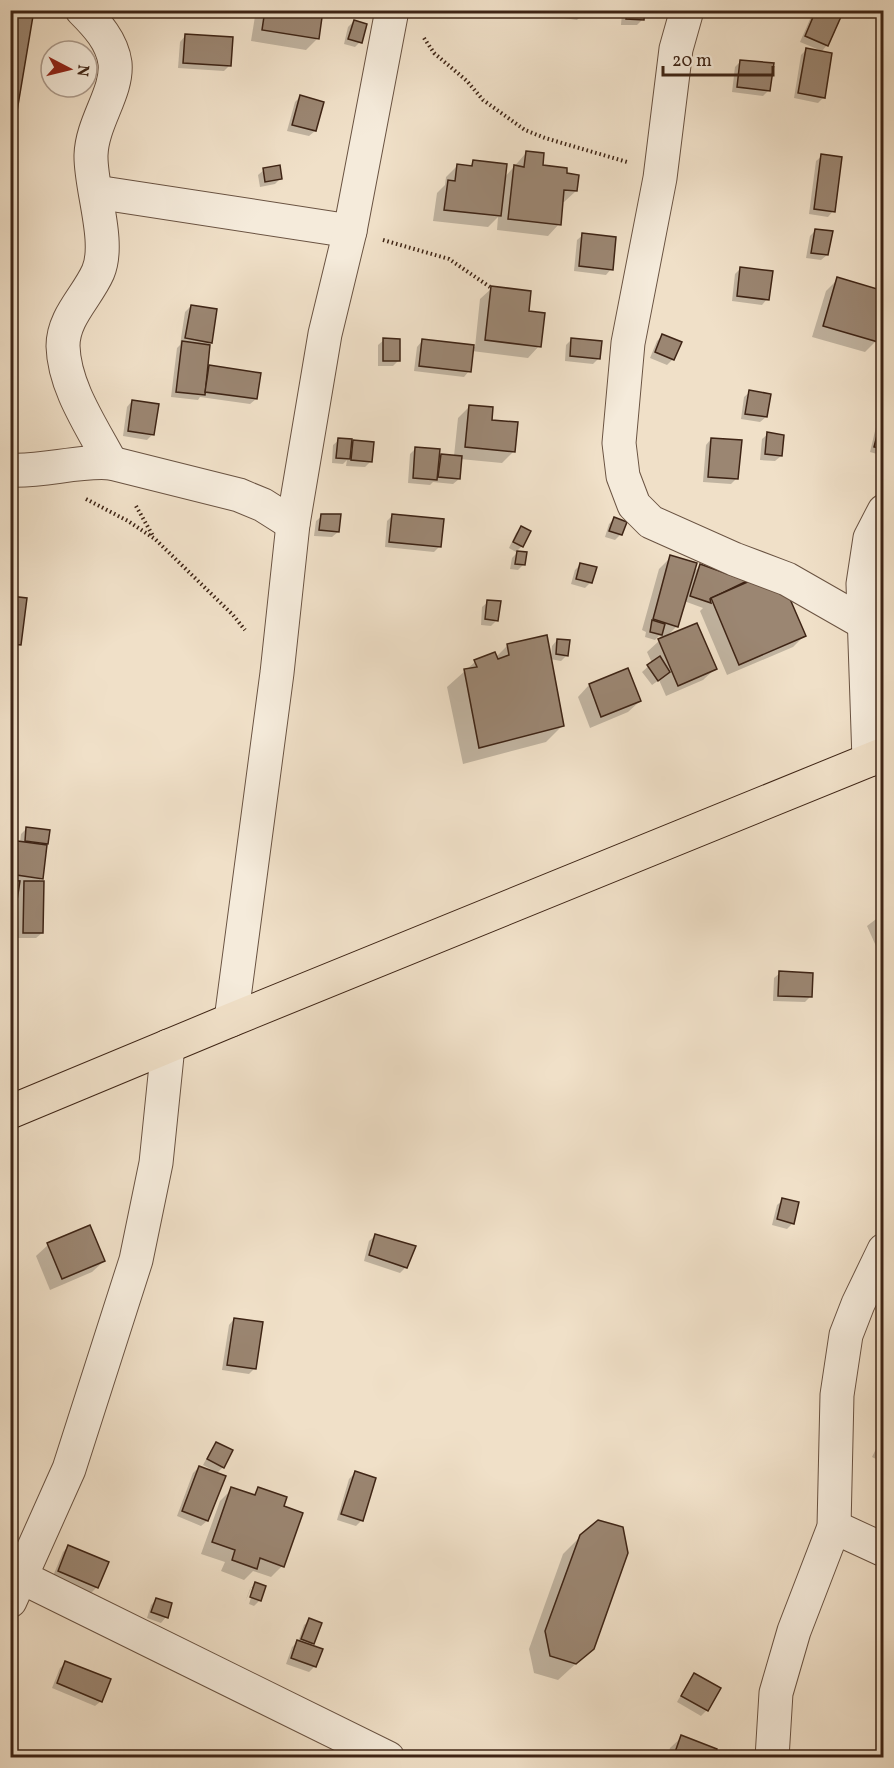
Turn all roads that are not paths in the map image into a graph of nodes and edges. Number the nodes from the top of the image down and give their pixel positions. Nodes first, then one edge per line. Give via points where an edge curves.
1 (82, 10) edge
2 (392, 10) edge
3 (687, 10) edge
4 (96, 192) junction
5 (350, 231) junction
6 (111, 463) junction
7 (10, 470) edge
8 (884, 511) edge
9 (293, 524) junction
10 (864, 623) junction
11 (876, 757) edge
12 (231, 1020) junction
13 (168, 1046) junction
14 (10, 1112) edge
15 (884, 1250) edge
16 (834, 1527) junction
17 (884, 1550) edge
18 (14, 1583) edge
19 (388, 1758) edge
20 (772, 1758) edge

1 - 4 street via 110,44 115,62 116,80 95,130 91,154
2 - 5 street
3 - 10 street via 676,49 660,178 628,343 619,443 623,476 634,505 651,522 787,579
4 - 5 street
4 - 6 street via 101,251 98,272 67,326 64,361 79,402
5 - 9 street via 325,334
6 - 7 street
6 - 9 street via 238,495
8 - 10 street via 870,538 863,584
9 - 12 street
10 - 11 street
11 - 12 main road
12 - 13 main road
13 - 14 main road
13 - 18 street via 156,1163 136,1260 69,1469
15 - 16 street via 846,1335 837,1395
16 - 17 street
16 - 20 street via 794,1631 776,1693
18 - 19 street

